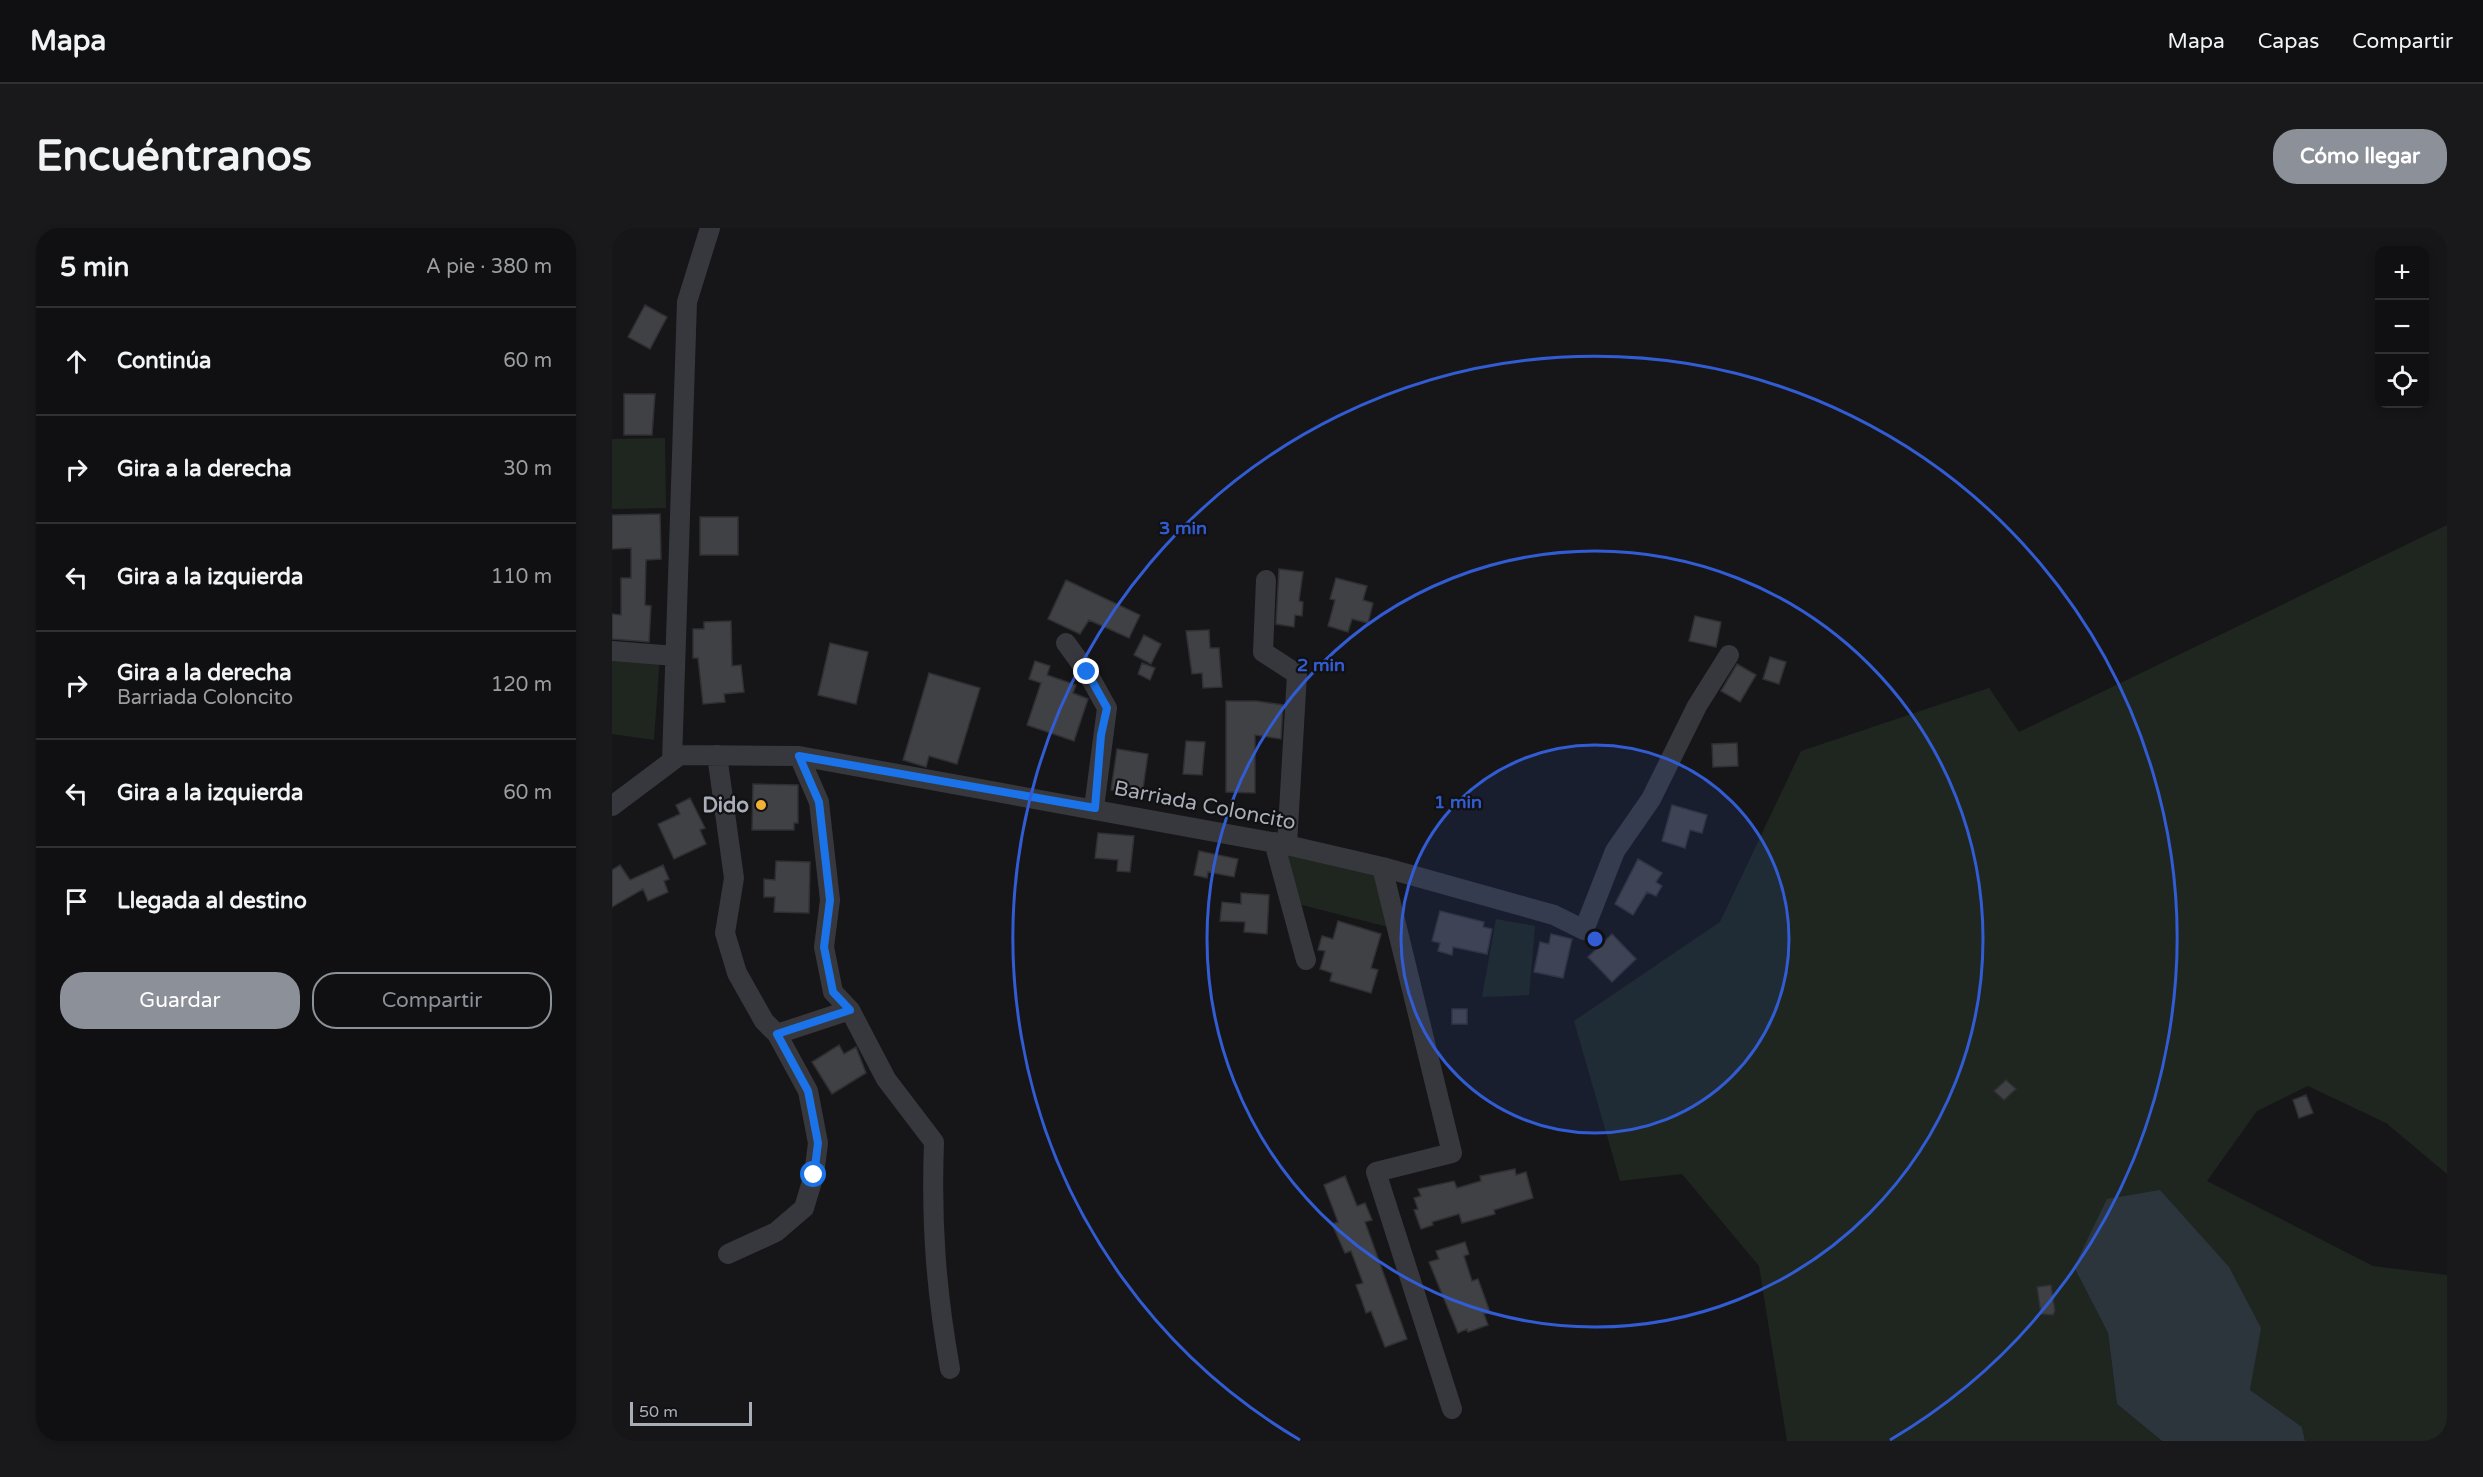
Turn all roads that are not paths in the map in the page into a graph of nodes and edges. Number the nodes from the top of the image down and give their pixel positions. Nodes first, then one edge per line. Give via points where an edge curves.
1 (710, 228) edge
2 (1266, 580) dead end
3 (1066, 643) dead end
4 (612, 651) edge
5 (1729, 655) dead end
6 (675, 656) junction
7 (717, 755) junction
8 (799, 756) junction
9 (672, 761) junction
10 (612, 806) edge
11 (1095, 808) junction
12 (1280, 844) junction
13 (1382, 867) junction
14 (1306, 960) dead end
15 (850, 1010) junction
16 (777, 1034) junction
17 (728, 1254) dead end
18 (950, 1370) dead end
19 (1452, 1409) dead end

1 - 6 street via 687,302
2 - 12 street via 1263,652 1297,674
3 - 11 street via 1107,708
4 - 6 street
5 - 13 street, Barriada Coloncito via 1697,706 1651,799 1615,850 1584,930 1554,915
6 - 9 street
7 - 8 street, Barriada Coloncito
7 - 9 street, Barriada Coloncito via 680,754
7 - 16 street via 734,878 725,933 737,973 764,1021
8 - 11 street, Barriada Coloncito
8 - 15 street via 819,802 830,900 824,947 833,992
9 - 10 street, Barriada Coloncito
11 - 12 street, Barriada Coloncito
12 - 13 street, Barriada Coloncito
12 - 14 street
13 - 19 street via 1452,1153 1376,1172
15 - 16 street
15 - 18 street via 886,1079 934,1142 932,1213 939,1308
16 - 17 street via 808,1091 818,1143 814,1175 804,1208 776,1232

